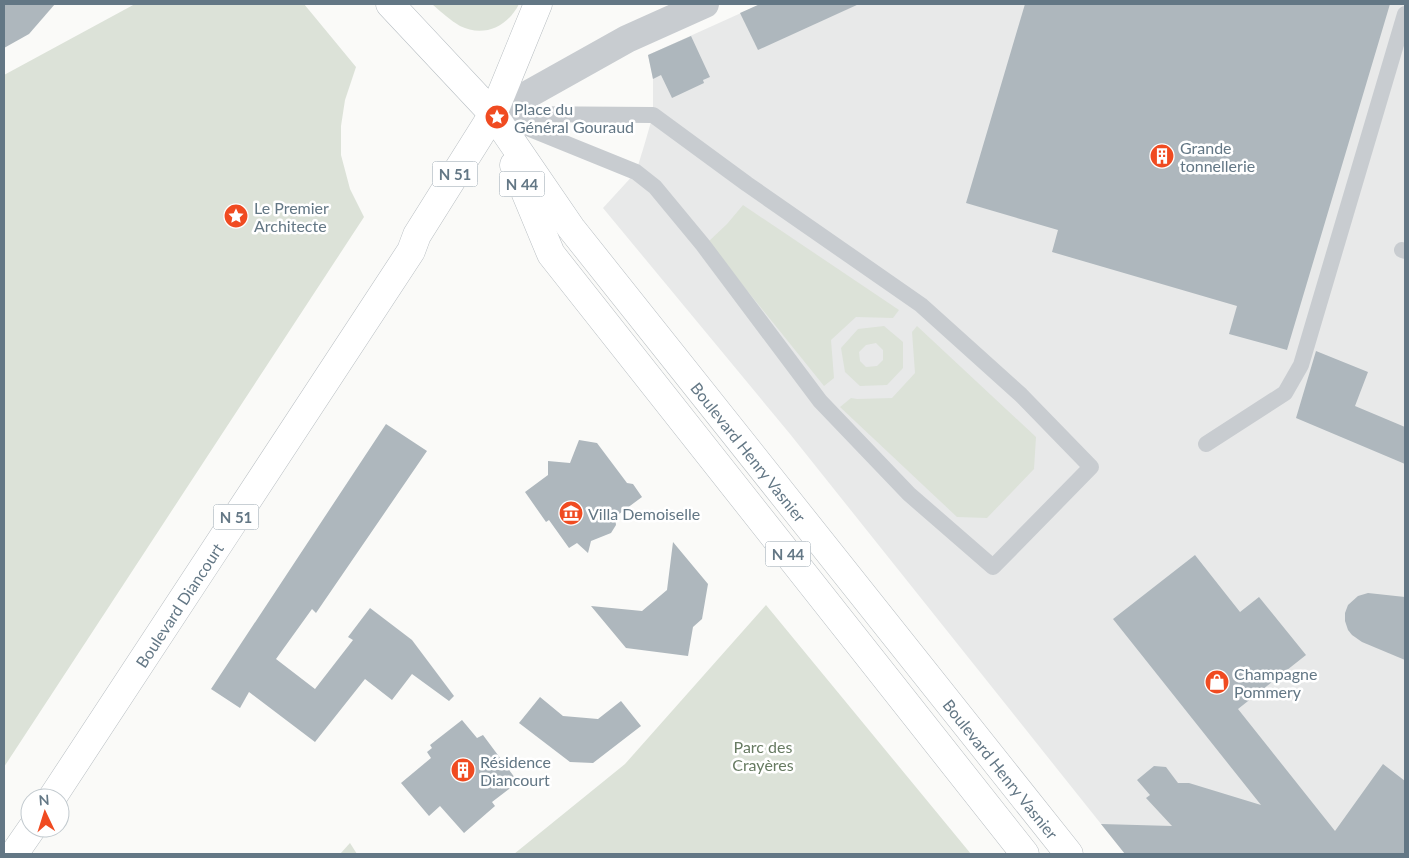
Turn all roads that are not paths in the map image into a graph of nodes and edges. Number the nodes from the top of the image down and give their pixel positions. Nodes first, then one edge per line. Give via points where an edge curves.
1 (390, 4) edge
2 (538, 4) edge
3 (695, 6) edge
4 (1405, 14) edge
5 (493, 114) junction
6 (1206, 444) dead end
7 (59, 788) edge
8 (25, 838) edge
9 (14, 854) edge
10 (1025, 854) edge
11 (1069, 854) edge

1 - 5 main road, Boulevard Henry Vasnier / N 44
2 - 5 main road, N 51
3 - 5 street via 627,39
4 - 6 lane via 1301,365 1285,393
5 - 5 lane via 636,172 654,188 703,245 820,401 909,494 994,567 1091,467 1020,395 921,305 654,115
5 - 7 main road, Boulevard Diancourt / N 51 via 417,235 411,251
5 - 10 main road, Boulevard Henry Vasnier / N 44 via 551,254
5 - 11 main road, Boulevard Henry Vasnier / N 44 via 576,233
8 - 9 main road

